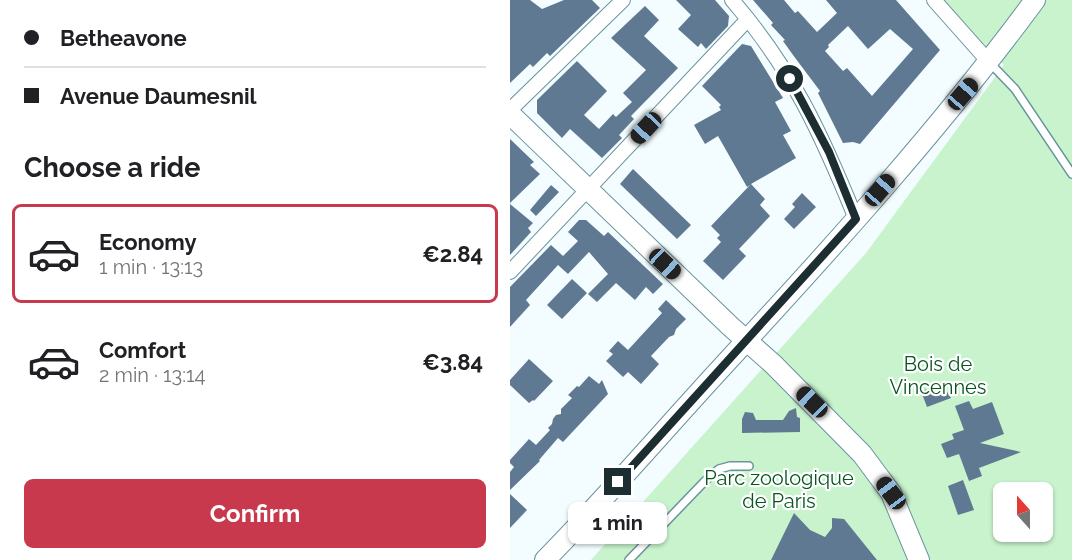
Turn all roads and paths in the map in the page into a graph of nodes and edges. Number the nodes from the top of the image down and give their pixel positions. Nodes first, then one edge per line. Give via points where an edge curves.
1 (623, 0) edge
2 (732, 0) edge
3 (934, 0) edge
4 (1035, 0) edge
5 (748, 19) junction
6 (990, 62) junction
7 (510, 112) edge
8 (1072, 174) edge
9 (588, 190) junction
10 (856, 219) junction
11 (510, 272) edge
12 (746, 341) junction
13 (749, 466) dead end
14 (545, 560) edge
15 (630, 560) edge
16 (919, 560) edge

1 - 7 street
2 - 5 street
3 - 6 street
4 - 6 main road
5 - 9 street
5 - 10 street via 781,64 814,122
6 - 8 lane via 1015,89
6 - 10 main road
7 - 9 main road
9 - 11 street
9 - 12 main road
10 - 12 main road
12 - 14 main road
12 - 16 main road via 862,454 891,493
13 - 15 lane via 719,469

